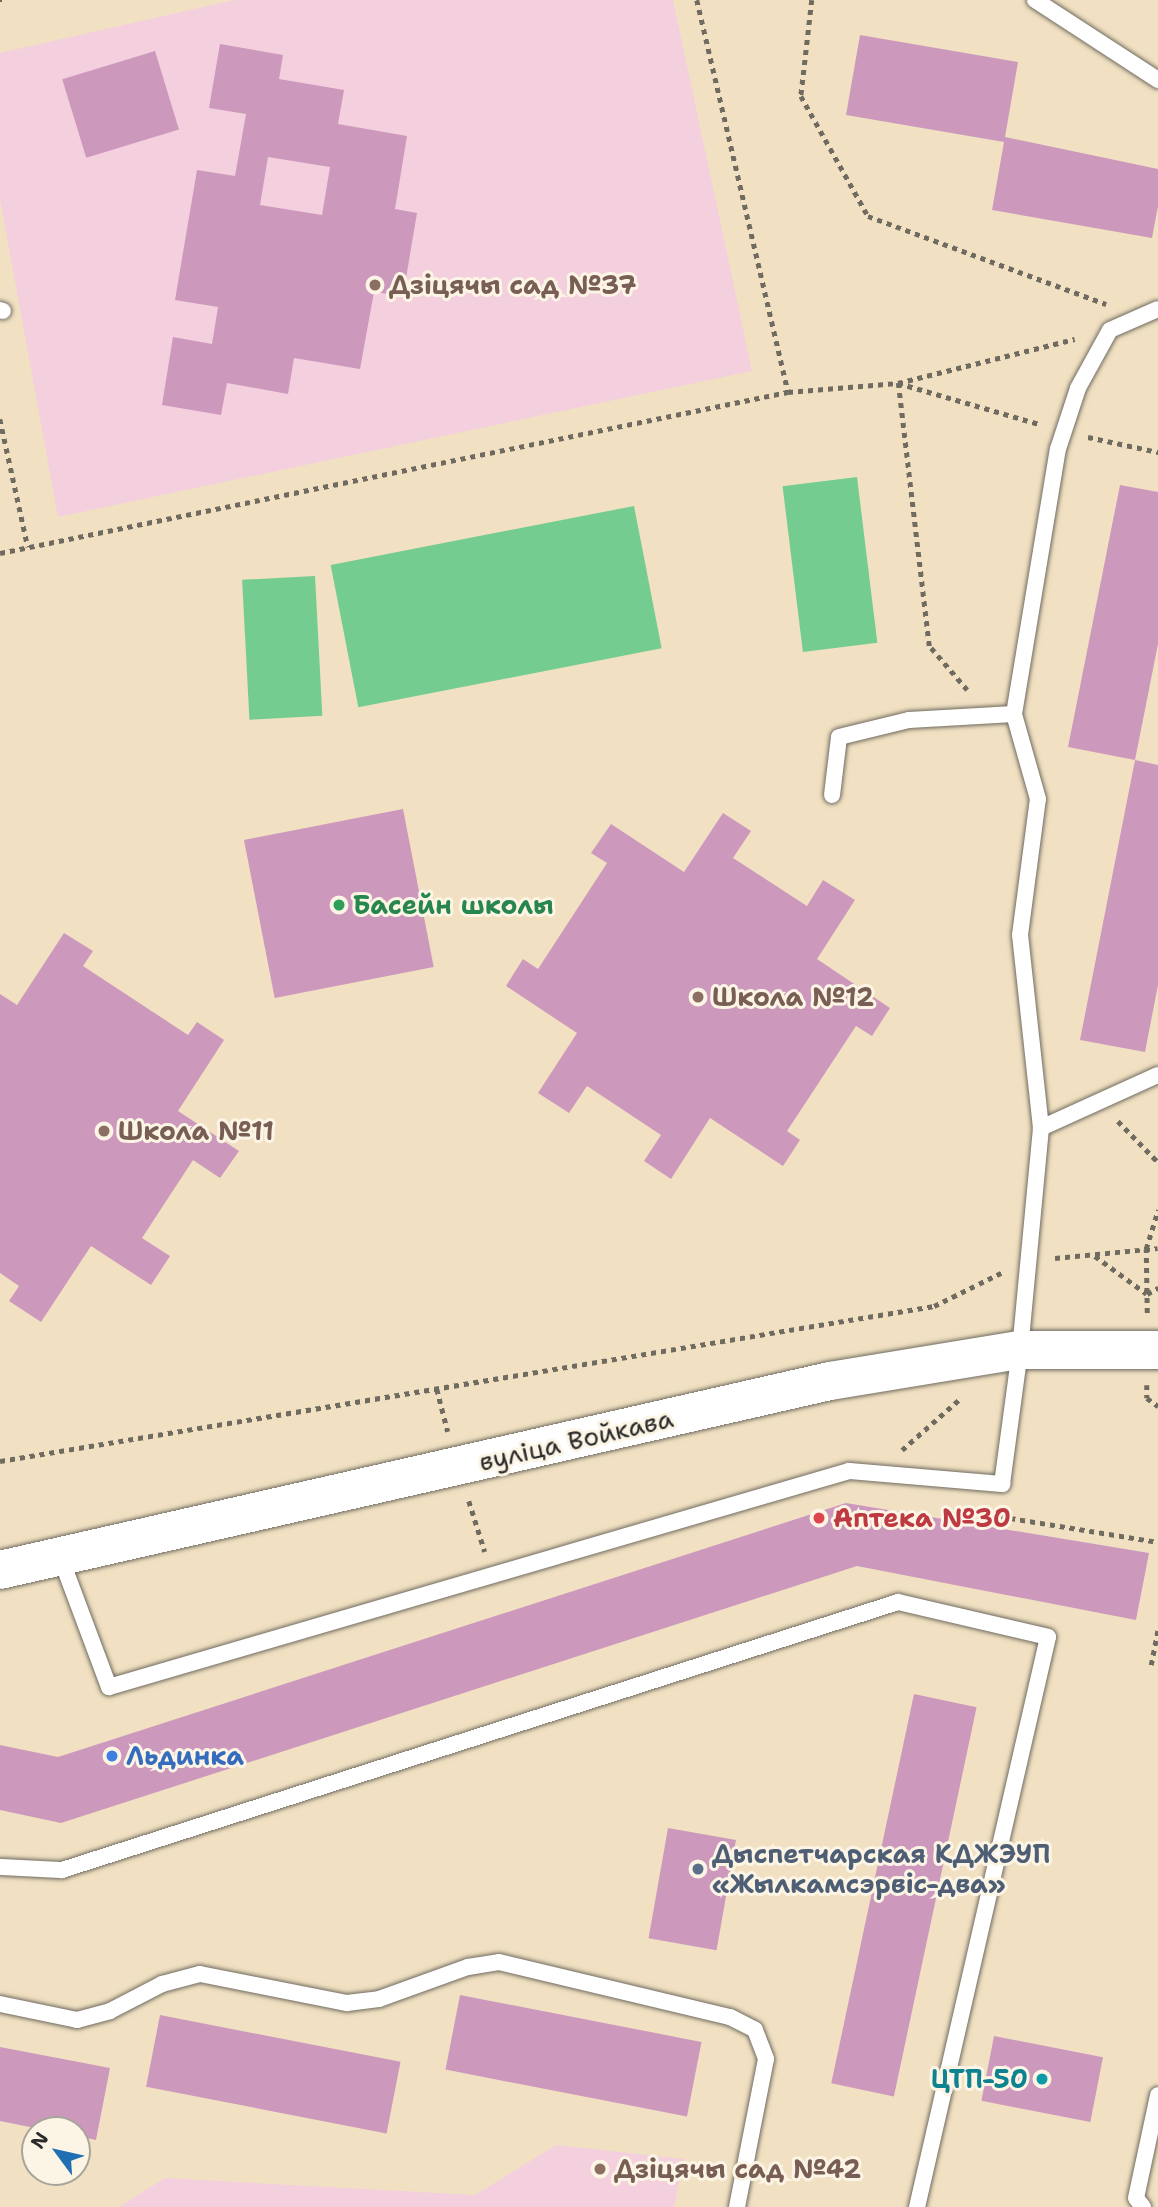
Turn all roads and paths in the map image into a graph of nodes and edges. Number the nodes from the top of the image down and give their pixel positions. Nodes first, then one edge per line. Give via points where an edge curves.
1 (697, 0) edge
2 (812, 0) edge
3 (1035, 0) edge
4 (1158, 80) edge
5 (1158, 309) edge
6 (1139, 317) junction
7 (1110, 330) junction
8 (898, 383) junction
9 (788, 393) junction
10 (0, 419) edge
11 (1064, 432) junction
12 (1158, 452) edge
13 (28, 547) junction
14 (0, 553) edge
15 (1014, 714) junction
16 (988, 715) junction
17 (831, 795) dead end
18 (1158, 1075) edge
19 (1100, 1103) junction
20 (1041, 1128) junction
21 (1158, 1162) edge
22 (1158, 1210) edge
23 (1158, 1248) edge
24 (1146, 1249) junction
25 (1095, 1255) junction
26 (1028, 1260) junction
27 (1158, 1288) edge
28 (1147, 1294) junction
29 (1020, 1350) junction
30 (1152, 1350) edge
31 (0, 1461) edge
32 (959, 1509) dead end
33 (1158, 1542) edge
34 (60, 1556) junction
35 (0, 1570) edge
36 (1158, 1628) edge
37 (1151, 1665) dead end
38 (0, 1867) edge
39 (0, 2004) edge
40 (1158, 2095) edge
41 (737, 2207) edge
42 (917, 2207) edge
43 (1143, 2207) edge

1 - 9 path
2 - 6 path via 801,96 868,216
3 - 4 lane
5 - 6 lane
6 - 7 lane
7 - 8 path
7 - 11 lane via 1078,388
8 - 9 path
8 - 11 path
8 - 16 path via 929,646
9 - 13 path
10 - 13 path
11 - 12 path
11 - 15 lane
13 - 14 path
15 - 16 lane
15 - 20 lane via 1038,799 1020,935
16 - 17 lane via 909,720 839,737
18 - 19 lane
19 - 20 lane
19 - 21 path
20 - 26 lane
22 - 24 path
23 - 24 path
24 - 25 path
24 - 28 path
25 - 26 path
25 - 28 path
26 - 29 lane
26 - 31 path via 934,1306
27 - 28 path
28 - 30 path
29 - 30 main road, вуліца Войкава
29 - 34 main road, вуліца Войкава via 830,1381
29 - 34 lane via 1002,1484 849,1471 109,1686
32 - 33 path
34 - 35 main road, вуліца Войкава
36 - 37 path
38 - 42 lane via 62,1870 898,1602 1048,1637
39 - 41 lane via 77,2020 110,2011 162,1984 200,1975 347,2003 379,1999 468,1966 499,1962 730,2017 755,2030 766,2059
40 - 43 lane via 1136,2198

